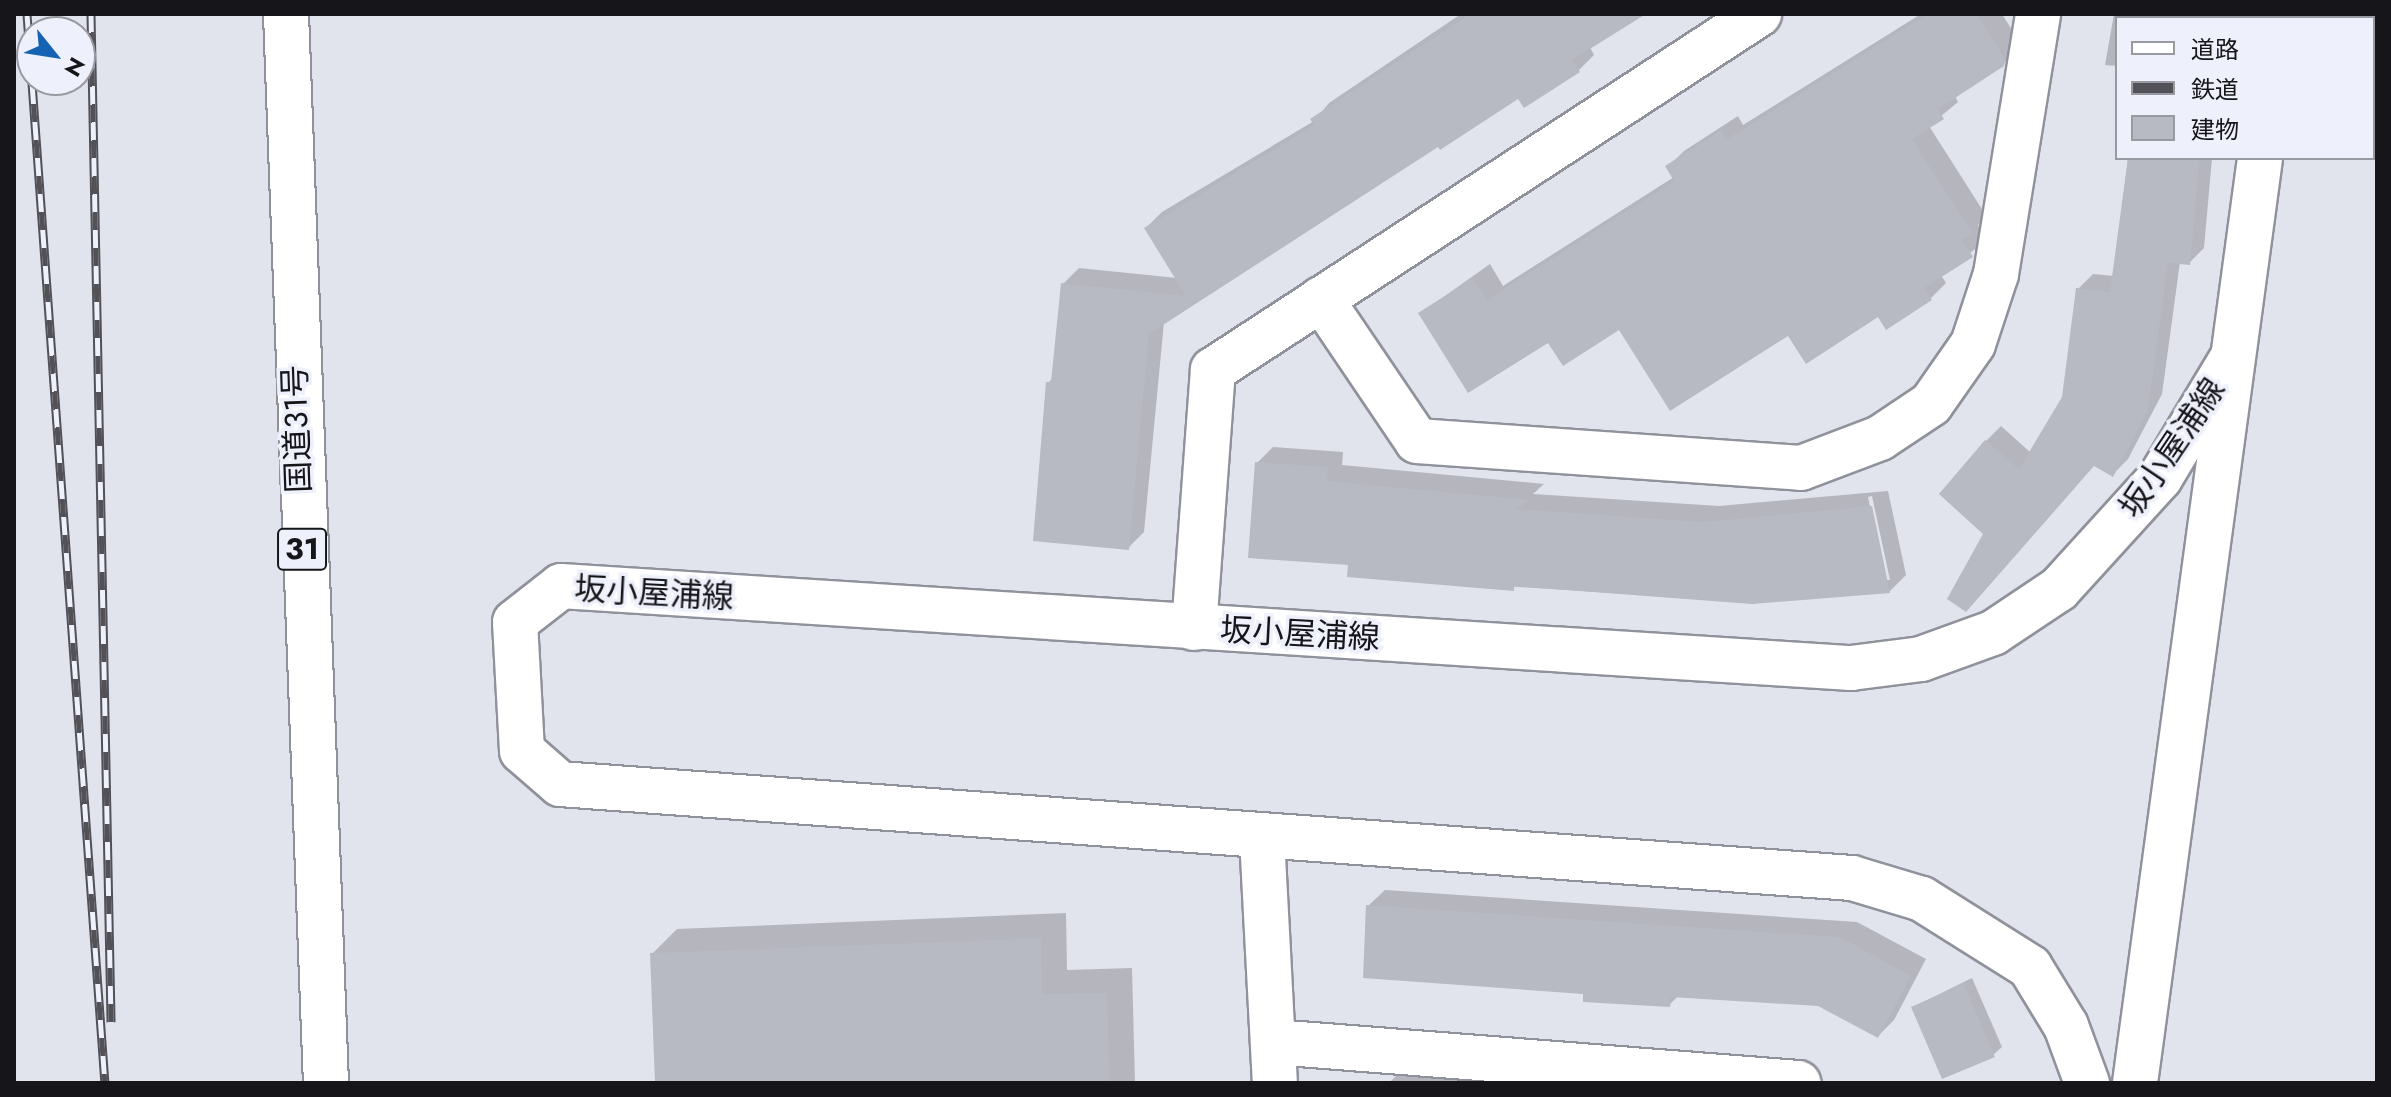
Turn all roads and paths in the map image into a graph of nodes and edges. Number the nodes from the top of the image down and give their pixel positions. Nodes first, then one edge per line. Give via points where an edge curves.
1 (286, 14) edge
2 (1759, 14) edge
3 (2038, 14) edge
4 (2260, 160) edge
5 (1321, 299) junction
6 (2232, 358) junction
7 (1194, 628) junction
8 (1262, 837) junction
9 (1274, 1062) edge
10 (1522, 1072) edge
11 (326, 1083) edge
12 (1798, 1083) edge
13 (2087, 1083) edge
14 (2135, 1083) edge

1 - 11 main road, 国道31号 / 31 via 292,298
2 - 5 main road
3 - 5 main road via 1996,274 1973,344 1931,404 1880,438 1801,468 1417,441
4 - 6 main road, 坂小屋浦線
5 - 7 main road via 1213,370
6 - 7 main road, 坂小屋浦線 via 2160,478 2059,589 1993,633 1921,659 1851,668
6 - 14 main road, 坂小屋浦線
7 - 8 main road, 坂小屋浦線 via 561,586 515,622 522,751 560,784
8 - 9 main road
8 - 13 main road, 坂小屋浦線 via 1852,878 1922,899 2030,967 2066,1026
9 - 10 main road
10 - 12 main road

